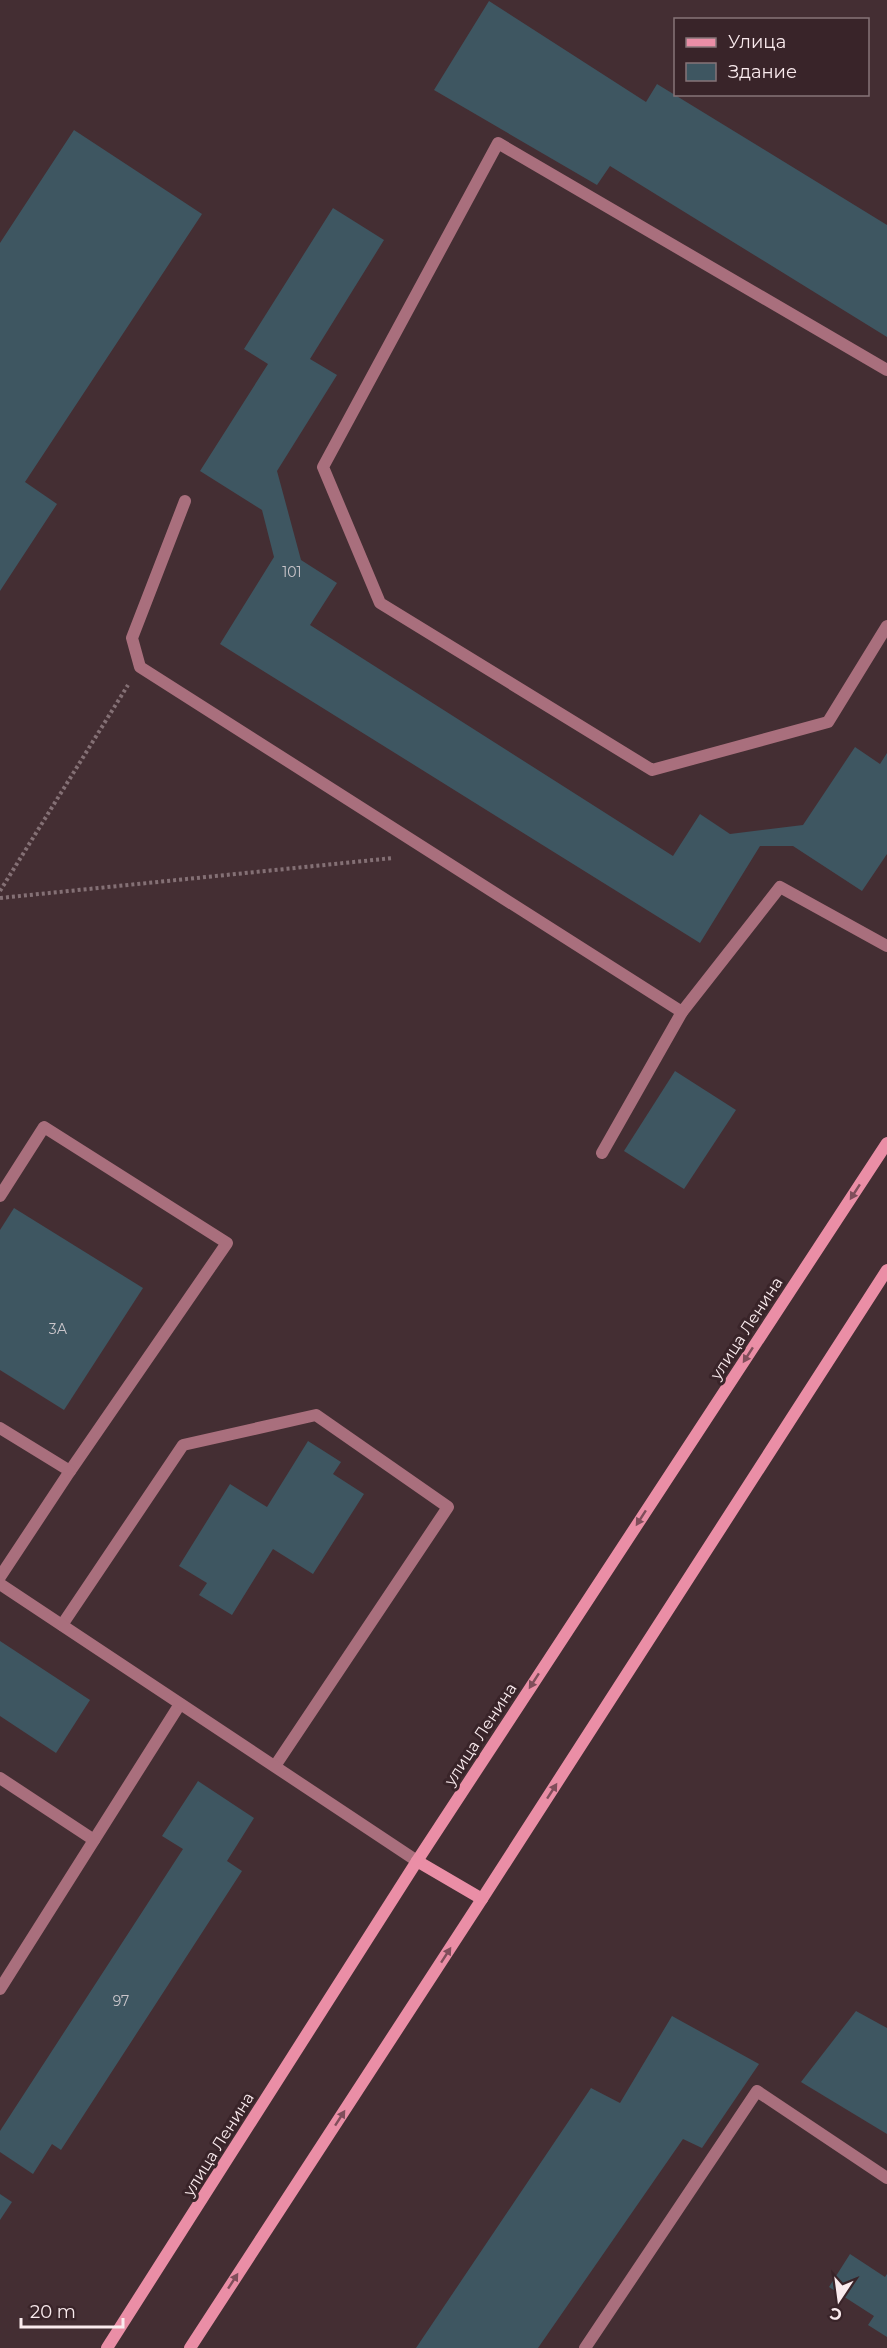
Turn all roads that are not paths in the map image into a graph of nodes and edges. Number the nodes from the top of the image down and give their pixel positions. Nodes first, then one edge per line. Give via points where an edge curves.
1 (887, 370) edge
2 (184, 501) dead end
3 (887, 626) edge
4 (887, 946) edge
5 (682, 1012) junction
6 (887, 1143) edge
7 (602, 1153) dead end
8 (0, 1196) edge
9 (887, 1270) edge
10 (0, 1428) edge
11 (70, 1471) junction
12 (0, 1577) edge
13 (0, 1584) edge
14 (62, 1625) junction
15 (180, 1704) junction
16 (275, 1766) junction
17 (0, 1778) edge
18 (94, 1840) junction
19 (417, 1861) junction
20 (482, 1899) junction
21 (0, 1989) edge
22 (887, 2178) edge
23 (107, 2348) edge
24 (190, 2348) edge
25 (585, 2348) edge

1 - 3 street via 498,143 323,467 380,603 652,770 828,722
2 - 5 street via 132,638 140,667
4 - 5 street via 780,887
5 - 7 street
6 -> 19 main road, улица Ленина
8 - 11 street via 44,1127 227,1244
20 -> 9 main road
10 - 11 street
11 - 12 street
13 - 14 street
14 - 15 street
14 - 16 street via 183,1445 316,1414 448,1507
15 - 16 street
15 - 18 street
16 - 19 street
17 - 18 street
18 - 21 street
19 - 20 main road
19 - 23 main road, улица Ленина
24 -> 20 main road
22 - 25 street via 757,2091

